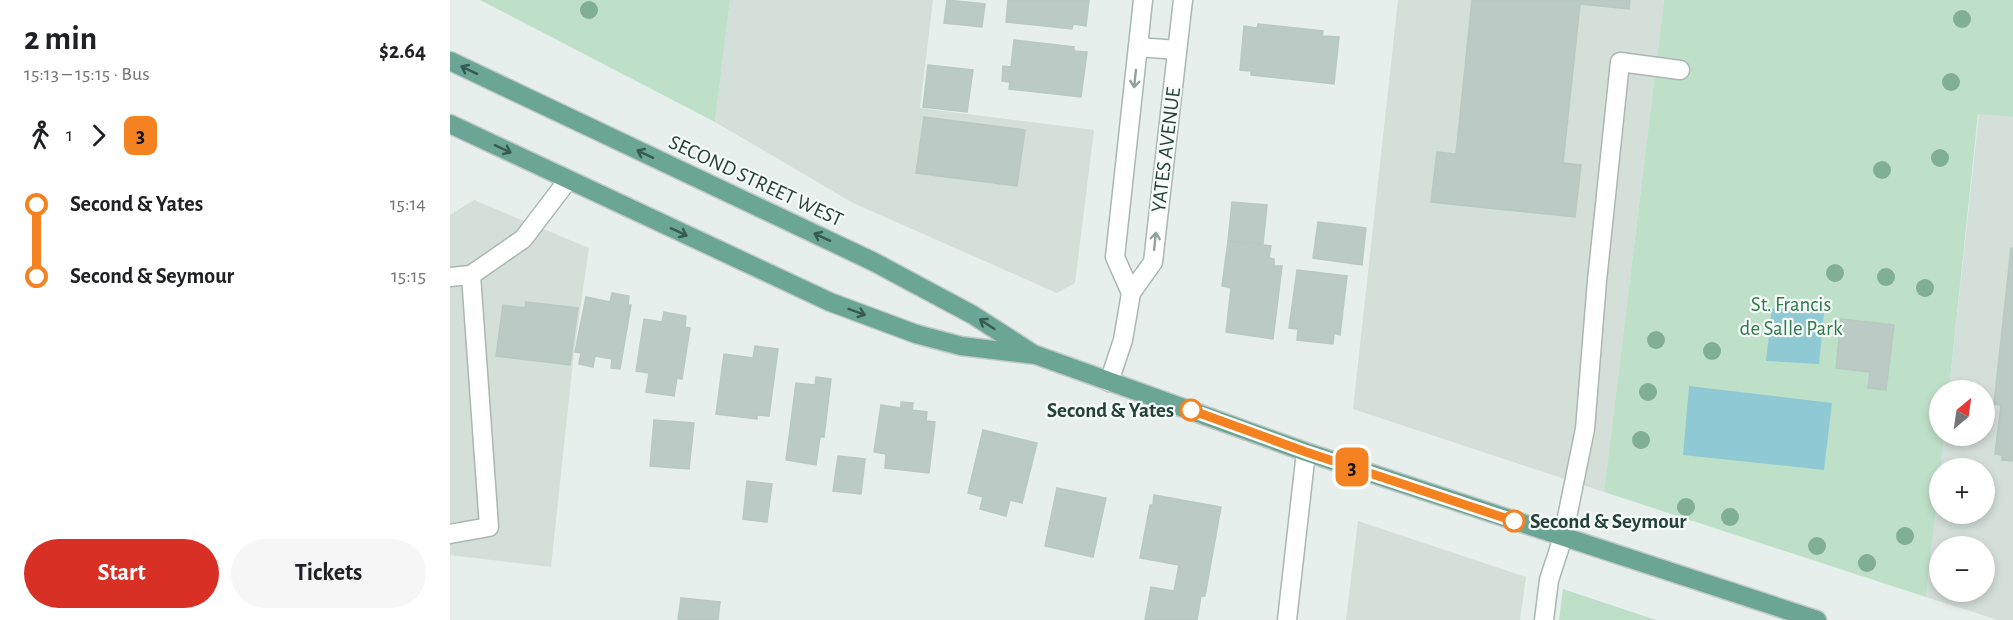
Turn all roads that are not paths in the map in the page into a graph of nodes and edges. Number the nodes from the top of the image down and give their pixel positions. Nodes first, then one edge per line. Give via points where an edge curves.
1 (1143, 0) edge
2 (1183, 0) edge
3 (1138, 47) junction
4 (1178, 50) junction
5 (450, 61) edge
6 (1680, 70) dead end
7 (450, 124) edge
8 (568, 180) junction
9 (471, 275) junction
10 (450, 277) edge
11 (1131, 293) junction
12 (1036, 355) junction
13 (1109, 382) junction
14 (1306, 452) junction
15 (450, 534) edge
16 (1563, 537) junction
17 (1287, 620) edge
18 (1544, 620) edge
19 (1817, 620) edge

1 - 3 street, YATES AVENUE
2 - 4 street, YATES AVENUE
3 - 4 street
3 -> 11 street, YATES AVENUE via 1115,257
11 -> 4 street, YATES AVENUE via 1153,262
12 -> 5 main road, SECOND STREET WEST via 973,315 874,262
6 - 16 street via 1620,62 1585,429
7 -> 8 main road, SECOND STREET WEST
8 - 9 street via 523,240
8 -> 12 main road, SECOND STREET WEST via 830,302 949,343
9 - 10 street
9 - 15 street via 489,527
11 - 13 street, YATES AVENUE via 1123,340
12 - 13 main road, SECOND STREET WEST
13 - 14 main road, SECOND STREET WEST
14 - 16 main road, SECOND STREET WEST
14 - 17 street
16 - 18 street via 1549,580
16 - 19 main road, SECOND STREET WEST

